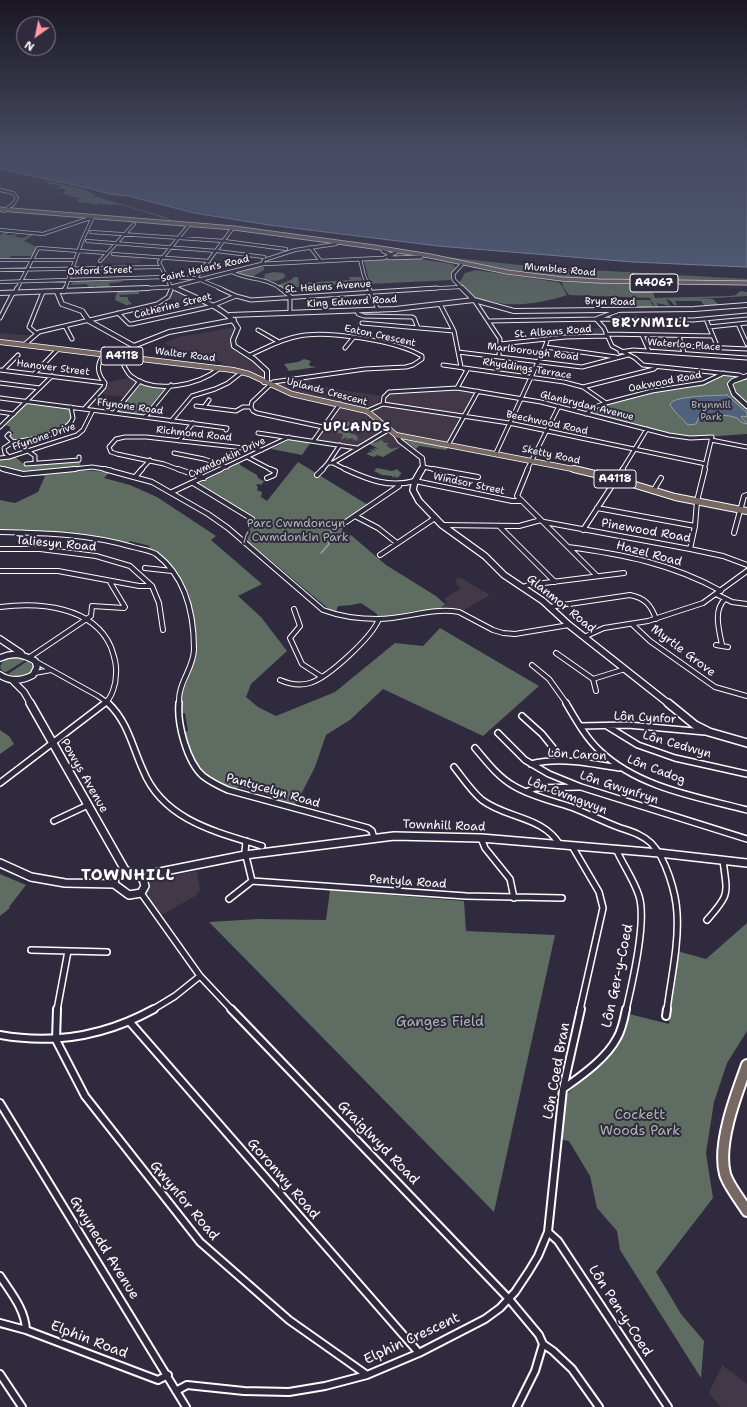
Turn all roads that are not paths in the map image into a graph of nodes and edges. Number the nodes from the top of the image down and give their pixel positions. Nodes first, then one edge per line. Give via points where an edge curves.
1 (59, 217) edge
2 (76, 217) edge
3 (91, 218) junction
4 (79, 219) junction
5 (134, 224) dead end
6 (188, 226) junction
7 (232, 229) junction
8 (0, 230) edge
9 (91, 232) dead end
10 (124, 234) junction
11 (178, 238) junction
12 (87, 241) dead end
13 (224, 241) junction
14 (116, 243) junction
15 (336, 244) junction
16 (171, 247) junction
17 (310, 248) junction
18 (286, 249) dead end
19 (217, 250) junction
20 (385, 250) junction
21 (79, 251) junction
22 (404, 252) junction
23 (107, 253) junction
24 (113, 254) dead end
25 (395, 254) junction
26 (163, 257) junction
27 (264, 257) dead end
28 (421, 257) junction
29 (360, 259) junction
30 (0, 260) edge
31 (32, 260) junction
32 (75, 260) junction
33 (320, 260) dead end
34 (100, 261) dead end
35 (209, 261) junction
36 (262, 264) junction
37 (462, 264) junction
38 (160, 267) junction
39 (0, 270) edge
40 (72, 270) junction
41 (26, 272) junction
42 (232, 272) junction
43 (165, 277) junction
44 (538, 277) junction
45 (198, 278) junction
46 (69, 280) junction
47 (21, 281) junction
48 (0, 282) edge
49 (747, 284) edge
50 (461, 287) junction
51 (171, 289) junction
52 (43, 292) junction
53 (57, 292) junction
54 (64, 292) junction
55 (0, 293) edge
56 (14, 293) junction
57 (371, 293) junction
58 (236, 296) junction
59 (290, 298) junction
60 (474, 300) junction
61 (440, 304) junction
62 (211, 306) junction
63 (747, 306) edge
64 (358, 310) junction
65 (378, 310) junction
66 (620, 310) junction
67 (118, 313) junction
68 (290, 314) junction
69 (747, 315) edge
70 (230, 316) junction
71 (0, 318) edge
72 (596, 319) junction
73 (706, 319) junction
74 (234, 320) junction
75 (89, 321) junction
76 (488, 321) junction
77 (362, 323) dead end
78 (738, 324) junction
79 (747, 324) edge
80 (65, 326) junction
81 (709, 327) junction
82 (418, 328) junction
83 (258, 330) dead end
84 (454, 331) junction
85 (36, 333) junction
86 (606, 335) junction
87 (642, 335) junction
88 (679, 336) junction
89 (714, 336) junction
90 (353, 338) junction
91 (72, 339) dead end
92 (546, 339) junction
93 (0, 342) edge
94 (280, 342) junction
95 (500, 344) junction
96 (747, 344) edge
97 (24, 345) junction
98 (134, 346) junction
99 (683, 346) junction
100 (545, 347) junction
101 (345, 348) dead end
102 (718, 348) junction
103 (58, 349) junction
104 (747, 349) edge
105 (649, 351) junction
106 (458, 352) junction
107 (620, 352) junction
108 (684, 353) junction
109 (104, 354) junction
110 (250, 355) junction
111 (628, 355) junction
112 (18, 356) dead end
113 (499, 356) junction
114 (126, 357) junction
115 (618, 358) junction
116 (747, 358) edge
117 (538, 361) junction
118 (443, 365) dead end
119 (656, 367) junction
120 (220, 368) junction
121 (464, 368) junction
122 (2, 370) edge
123 (242, 372) junction
124 (724, 373) junction
125 (34, 374) junction
126 (52, 376) junction
127 (531, 377) junction
128 (745, 377) edge
129 (140, 381) junction
130 (0, 383) edge
131 (105, 383) junction
132 (267, 383) junction
133 (171, 385) junction
134 (583, 387) junction
135 (40, 388) junction
136 (457, 388) junction
137 (478, 391) junction
138 (0, 398) edge
139 (522, 399) junction
140 (210, 400) dead end
141 (27, 401) junction
142 (606, 403) junction
143 (340, 404) junction
144 (383, 404) junction
145 (196, 406) dead end
146 (559, 406) junction
147 (747, 406) edge
148 (72, 407) junction
149 (204, 407) junction
150 (251, 407) junction
151 (84, 409) junction
152 (93, 410) junction
153 (367, 411) junction
154 (0, 412) edge
155 (114, 413) junction
156 (14, 414) junction
157 (586, 414) junction
158 (464, 416) junction
159 (145, 417) junction
160 (171, 421) junction
161 (509, 423) junction
162 (193, 424) junction
163 (0, 427) edge
164 (323, 427) junction
165 (647, 429) junction
166 (226, 430) dead end
167 (388, 430) junction
168 (547, 431) junction
169 (258, 433) dead end
170 (9, 434) dead end
171 (396, 435) junction
172 (289, 437) junction
173 (712, 438) junction
174 (314, 440) junction
175 (13, 442) junction
176 (178, 442) junction
177 (340, 445) junction
178 (448, 445) junction
179 (747, 447) edge
180 (2, 448) edge
181 (357, 448) junction
182 (262, 450) junction
183 (634, 450) junction
184 (28, 451) junction
185 (174, 453) dead end
186 (496, 453) junction
187 (9, 457) junction
188 (79, 457) dead end
189 (247, 457) junction
190 (0, 458) edge
191 (150, 460) junction
192 (532, 460) junction
193 (35, 462) junction
194 (328, 463) junction
195 (333, 463) junction
196 (26, 464) dead end
197 (706, 464) junction
198 (227, 467) junction
199 (424, 467) junction
200 (0, 468) edge
201 (276, 473) junction
202 (317, 474) dead end
203 (281, 475) dead end
204 (136, 476) junction
205 (478, 477) dead end
206 (204, 478) junction
207 (268, 478) dead end
208 (661, 478) dead end
209 (616, 479) junction
210 (415, 481) junction
211 (193, 482) junction
212 (400, 485) junction
213 (653, 491) junction
214 (172, 492) junction
215 (747, 495) edge
216 (520, 501) junction
217 (697, 501) junction
218 (597, 508) junction
219 (739, 510) junction
220 (747, 511) edge
221 (355, 516) junction
222 (436, 518) junction
223 (252, 519) dead end
224 (541, 520) junction
225 (442, 525) junction
226 (340, 526) dead end
227 (499, 526) junction
228 (695, 526) junction
229 (583, 530) junction
230 (0, 532) edge
231 (734, 533) dead end
232 (397, 543) junction
233 (568, 547) junction
234 (0, 549) edge
235 (690, 549) junction
236 (380, 554) dead end
237 (747, 565) edge
238 (145, 568) dead end
239 (0, 571) edge
240 (172, 571) junction
241 (747, 571) edge
242 (624, 573) dead end
243 (597, 576) junction
244 (110, 582) junction
245 (555, 582) junction
246 (152, 586) junction
247 (523, 587) junction
248 (721, 591) junction
249 (716, 594) junction
250 (725, 599) junction
251 (747, 604) edge
252 (0, 607) edge
253 (549, 607) junction
254 (294, 609) dead end
255 (379, 619) junction
256 (656, 619) junction
257 (86, 620) junction
258 (569, 625) junction
259 (633, 625) junction
260 (163, 630) dead end
261 (584, 637) junction
262 (2, 640) edge
263 (716, 645) dead end
264 (722, 645) junction
265 (728, 647) dead end
266 (556, 652) dead end
267 (23, 654) junction
268 (1, 658) edge
269 (33, 659) junction
270 (532, 665) dead end
271 (625, 669) junction
272 (52, 670) junction
273 (34, 673) junction
274 (0, 675) edge
275 (322, 677) junction
276 (27, 678) junction
277 (593, 679) junction
278 (280, 680) dead end
279 (13, 681) junction
280 (596, 691) dead end
281 (24, 692) junction
282 (747, 696) edge
283 (107, 702) junction
284 (522, 716) dead end
285 (580, 726) junction
286 (607, 726) junction
287 (709, 732) junction
288 (498, 733) dead end
289 (53, 743) junction
290 (747, 743) edge
291 (475, 748) dead end
292 (564, 761) junction
293 (531, 764) junction
294 (454, 767) dead end
295 (623, 769) junction
296 (747, 774) edge
297 (0, 783) edge
298 (581, 787) junction
299 (526, 792) junction
300 (88, 805) junction
301 (747, 810) edge
302 (54, 821) dead end
303 (374, 838) junction
304 (481, 838) junction
305 (747, 839) edge
306 (246, 841) junction
307 (560, 845) junction
308 (262, 846) dead end
309 (572, 846) junction
310 (616, 849) junction
311 (659, 853) junction
312 (245, 855) junction
313 (723, 860) junction
314 (0, 863) edge
315 (747, 863) edge
316 (125, 870) junction
317 (143, 879) junction
318 (252, 881) junction
319 (114, 884) junction
320 (141, 893) junction
321 (514, 898) junction
322 (562, 898) dead end
323 (229, 899) dead end
324 (707, 920) dead end
325 (31, 950) dead end
326 (68, 951) junction
327 (107, 952) dead end
328 (200, 976) junction
329 (666, 1016) dead end
330 (129, 1021) junction
331 (0, 1035) edge
332 (56, 1040) junction
333 (747, 1065) edge
334 (563, 1089) junction
335 (0, 1103) edge
336 (747, 1211) edge
337 (548, 1232) junction
338 (0, 1276) edge
339 (509, 1299) junction
340 (0, 1323) edge
341 (26, 1330) junction
342 (543, 1344) junction
343 (419, 1353) junction
344 (0, 1374) edge
345 (367, 1375) junction
346 (168, 1376) junction
347 (176, 1391) junction
348 (22, 1407) edge
349 (186, 1407) edge
350 (517, 1407) edge
351 (599, 1407) edge
352 (668, 1407) edge

1 - 4 main road
2 - 3 main road
3 - 4 main road
3 - 6 main road, Mumbles Road
3 - 20 main road via 234,228
3 - 21 street
4 - 8 street via 43,234
5 - 10 street
6 - 7 main road, Mumbles Road
6 - 11 street
7 - 13 street
7 - 15 main road, Mumbles Road
9 - 10 street
10 - 11 street
10 - 14 street
11 - 13 street
11 - 16 street
12 - 14 street
13 - 18 street
13 - 19 street
14 - 16 street
14 - 23 street
15 - 17 street, Saint Helen's Road
15 - 20 main road, Mumbles Road
16 - 19 street
16 - 26 street
17 - 33 street
17 - 36 street, Saint Helen's Road via 269,258
19 - 27 street
19 - 35 street
20 - 22 main road, Mumbles Road
20 - 25 main road, Mumbles Road
21 - 23 street
21 - 31 street via 38,248
21 - 32 street
22 - 25 street
22 - 44 main road, Mumbles Road
23 - 34 street
24 - 26 street
25 - 28 main road, Mumbles Road
25 - 28 street
25 - 29 street via 384,258
26 - 35 street
26 - 38 street via 159,262
28 - 37 main road, Mumbles Road
29 - 36 street
29 - 57 street
30 - 31 street
31 - 32 street
31 - 41 street
32 - 40 street
35 - 45 street
36 - 42 street, Saint Helen's Road
37 - 44 main road, Mumbles Road
37 - 50 street via 454,274 454,280
38 - 40 street
38 - 43 street
39 - 41 street
40 - 41 street
40 - 46 street
41 - 47 street
42 - 45 street, Saint Helen's Road
42 - 59 street via 239,276 273,283 284,290
43 - 45 street, Oxford Street
43 - 46 street, Oxford Street
43 - 51 street
44 - 49 main road, Mumbles Road / A4067 via 562,280
45 - 51 street, Saint Helen's Road
45 - 58 street, St. Helens Avenue
46 - 47 street, Oxford Street
46 - 54 street
47 - 48 street, Oxford Street
47 - 56 street
50 - 57 street, St. Helens Avenue
50 - 60 street
51 - 54 street, Saint Helen's Road
51 - 62 street
51 - 67 street via 168,297 157,304
52 - 53 street, Saint Helen's Road
52 - 56 street, Saint Helen's Road
52 - 85 street via 29,326
53 - 54 street, Saint Helen's Road
53 - 75 street via 62,304 82,311
55 - 56 street, Saint Helen's Road
56 - 71 street
57 - 59 street, St. Helens Avenue
57 - 65 street
58 - 59 street, St. Helens Avenue via 252,300
58 - 62 street, Catherine Street
59 - 68 street
60 - 61 street, King Edward Road
60 - 66 street, Bryn Road via 509,310
60 - 76 street
61 - 65 street, King Edward Road
61 - 84 street
62 - 67 street, Catherine Street via 130,325
62 - 70 street
63 - 66 street, Bryn Road
64 - 65 street, King Edward Road
64 - 68 street, King Edward Road
64 - 82 street via 358,314 364,316 412,317
66 - 72 street
67 - 75 street
68 - 70 street, King Edward Road
69 - 73 street
70 - 74 street
72 - 73 street
72 - 76 street
72 - 86 street via 604,328
73 - 81 street
74 - 98 street via 171,331
74 - 110 street via 238,328 232,344 237,350
75 - 80 street
75 - 98 street
76 - 95 street via 500,339
77 - 82 street
78 - 79 street
78 - 81 street
78 - 96 street
80 - 85 street
80 - 91 street
81 - 89 street
82 - 84 street
83 - 94 street
84 - 106 street
85 - 97 street
86 - 87 street, St. Albans Road
86 - 92 street, St. Albans Road
86 - 107 street via 612,346
87 - 88 street, St. Albans Road
87 - 105 street
88 - 89 street, St. Albans Road
88 - 99 street
89 - 102 street
90 - 94 street, Eaton Crescent via 308,334 292,336
90 - 101 street
90 - 132 street, Eaton Crescent via 413,350 419,352 422,359 406,367 365,369
92 - 95 street, St. Albans Road
92 - 100 street
93 - 97 main road, Walter Road / A4118
94 - 110 street, Eaton Crescent
95 - 113 street
97 - 103 main road, Walter Road / A4118
98 - 114 street
99 - 102 street
99 - 108 street
100 - 115 street
100 - 117 street
102 - 104 street
103 - 109 main road, Walter Road / A4118
103 - 125 street
105 - 107 street, Waterloo Place
105 - 108 street, Waterloo Place
106 - 113 street, Marlborough Road
106 - 121 street via 461,366
107 - 111 street
108 - 116 street, Waterloo Place
109 - 114 main road, Walter Road / A4118
109 - 131 street via 97,372
110 - 132 street via 267,371
111 - 115 street, Marlborough Road
111 - 119 street via 641,364
112 - 122 street
113 - 117 street, Marlborough Road
114 - 120 main road, Walter Road / A4118
114 - 129 street via 126,372
115 - 117 street, Marlborough Road via 582,367
117 - 127 street
118 - 121 street, Rhyddings Terrace
119 - 124 street
119 - 134 street
120 - 123 main road, Walter Road / A4118
120 - 133 street via 200,380
121 - 127 street, Rhyddings Terrace
121 - 136 street via 467,370
122 - 125 street, Hanover Street
123 - 132 main road, Walter Road / A4118
123 - 160 street via 228,383 192,396
124 - 128 street
124 - 142 street, Oakwood Road via 698,385 644,392
125 - 126 street, Hanover Street
126 - 131 street, Hanover Street
126 - 135 street
127 - 134 street, Rhyddings Terrace
127 - 139 street
128 - 147 street via 733,381 730,389
129 - 133 street
129 - 155 street
130 - 135 street
131 - 151 street
132 - 143 main road, Uplands Crescent / A4118 via 301,396
132 - 150 street
133 - 159 street
134 - 142 street, Rhyddings Terrace
135 - 141 street
136 - 137 street, Glanbrydan Avenue
136 - 144 street, Glanbrydan Avenue via 389,392 384,397
137 - 139 street, Glanbrydan Avenue
137 - 158 street
138 - 141 street, Ffynone Road
139 - 146 street, Glanbrydan Avenue
139 - 161 street
140 - 149 street
141 - 148 street, Ffynone Road
141 - 156 street
142 - 157 street, Oakwood Road via 591,408
143 - 153 main road, Uplands Crescent / A4118
143 - 164 street
144 - 153 street
144 - 158 street, Beechwood Road
145 - 149 street
146 - 157 street, Glanbrydan Avenue
146 - 168 street
148 - 151 street, Ffynone Road
148 - 175 street via 74,415 68,427
149 - 150 street via 236,411 243,406
150 - 164 street via 257,413
151 - 152 street, Ffynone Road
152 - 155 street, Ffynone Road
152 - 184 street, Ffynone Drive via 83,432
153 - 167 main road, Uplands Crescent / A4118
154 - 156 street
155 - 159 street, Ffynone Road
156 - 163 street
157 - 165 street, Glanbrydan Avenue
158 - 161 street, Beechwood Road
158 - 178 street
159 - 160 street, Ffynone Road
160 - 162 street, Ffynone Road
161 - 168 street, Beechwood Road
161 - 186 street
162 - 166 street, Ffynone Road via 227,428
162 - 176 street
164 - 174 street
165 - 173 street, Glanbrydan Avenue via 690,438
165 - 183 street
167 - 171 main road, Uplands Crescent / A4118
167 - 181 street
168 - 183 street, Beechwood Road
168 - 192 street
169 - 172 street
170 - 175 street via 7,436
171 - 178 main road, Sketty Road / A4118
171 - 199 street via 422,458
172 - 174 street
172 - 182 street, Cwmdonkin Drive
173 - 179 street, Glanbrydan Avenue
173 - 197 street
174 - 177 street
175 - 180 street
176 - 182 street, Richmond Road
176 - 191 street, Richmond Road via 125,437 116,439 109,447 111,452
177 - 181 street
177 - 194 street
178 - 186 main road, Sketty Road / A4118
180 - 187 street
181 - 195 street
182 - 189 street, Cwmdonkin Drive
183 - 197 street, Beechwood Road
183 - 209 street
184 - 187 street, Ffynone Drive
184 - 193 street via 35,456
185 - 198 street
186 - 192 main road, Sketty Road / A4118
187 - 190 street, Ffynone Drive
188 - 193 street via 79,460
189 - 198 street, Cwmdonkin Drive
189 - 201 street via 273,469
191 - 204 street
191 - 206 street
192 - 209 main road, Sketty Road / A4118
192 - 216 street via 517,496
193 - 196 street
194 - 195 street
194 - 202 street
195 - 212 street via 376,482
197 - 217 street
198 - 206 street, Cwmdonkin Drive
199 - 205 street
199 - 210 street
200 - 204 street via 23,474 92,468
201 - 203 street
201 - 207 street
204 - 214 street
206 - 211 street, Cwmdonkin Drive
208 - 213 street
209 - 213 main road, Sketty Road / A4118
209 - 218 street
210 - 212 street
210 - 216 street, Windsor Street
210 - 222 street, Glanmor Road via 415,494
211 - 214 street, Cwmdonkin Drive
211 - 223 street
212 - 221 street
213 - 217 main road, Sketty Road / A4118
214 - 255 street via 237,535 323,610 333,614
215 - 219 street via 744,496
216 - 224 street
217 - 219 main road, Sketty Road / A4118
217 - 228 street
218 - 228 street
218 - 229 street
219 - 220 main road, Sketty Road / A4118
219 - 231 street
221 - 226 street
221 - 232 street via 378,528
222 - 225 street, Glanmor Road
222 - 232 street
224 - 227 street via 519,526
224 - 229 street, Pinewood Road via 549,524
224 - 233 street
225 - 227 street
225 - 247 street, Glanmor Road
227 - 245 street
228 - 235 street
229 - 235 street, Pinewood Road
230 - 240 street, Pantycelyn Road via 66,534 108,540 155,553
232 - 236 street
233 - 243 street
233 - 248 street, Hazel Road via 652,563 694,577
234 - 246 street, Taliesyn Road via 40,549 96,556 130,566
235 - 237 street, Pinewood Road via 723,556
238 - 240 street
239 - 244 street via 64,572
240 - 303 street, Pantycelyn Road via 188,596 193,626 194,651 191,666 180,692 178,715 181,733 195,766 202,775 228,790 368,828
241 - 248 street
242 - 243 street
243 - 245 street
244 - 246 street
244 - 257 street via 125,607 92,606 91,616
245 - 247 street
246 - 260 street, Taliesyn Road via 159,603
247 - 253 street, Glanmor Road
248 - 249 street
249 - 250 street
249 - 256 street via 703,602
250 - 251 street
250 - 264 street via 719,609
252 - 257 street via 33,606 57,609 76,614
253 - 256 street via 630,595 645,601 653,610
253 - 258 street, Glanmor Road
254 - 275 street via 300,626 290,638 302,664
255 - 258 street via 440,610 460,612 503,633 515,634
255 - 275 street via 371,633
256 - 259 street
257 - 269 street
257 - 283 street via 102,632 116,660 116,684
258 - 261 street, Glanmor Road
259 - 261 street via 604,628
259 - 282 street, Myrtle Grove via 650,641 715,687
261 - 271 street, Glanmor Road
262 - 267 street
262 - 268 street via 5,649
263 - 264 street
264 - 265 street
266 - 277 street
267 - 268 street via 15,653
267 - 269 street
269 - 272 street
269 - 273 street via 36,667
270 - 285 street, Lôn Cadog via 543,671
271 - 277 street
271 - 287 street, Glanmor Road via 695,725
272 - 273 street
272 - 283 street
273 - 276 street
274 - 279 street
275 - 278 street via 311,683 297,685
276 - 279 street
276 - 281 street
277 - 280 street
279 - 281 street, Powys Avenue
281 - 289 street, Powys Avenue
283 - 289 street
283 - 306 street via 126,723 141,767 166,805 193,823
284 - 292 street via 542,734
285 - 286 street, Lôn Cynfor
285 - 295 street, Lôn Cadog via 601,752
286 - 287 street, Lôn Cynfor
286 - 296 street, Lôn Cedwyn via 638,745 675,758
287 - 290 street, Glanmor Road
288 - 293 street, Lôn Gwynfryn
289 - 297 street
289 - 300 street, Powys Avenue
291 - 299 street, Lôn Cwmgwyn via 505,780
292 - 293 street, Lôn Caron
292 - 295 street, Lôn Caron
293 - 298 street, Lôn Gwynfryn
294 - 307 street via 483,800 552,832
295 - 301 street, Lôn Cadog via 675,789
298 - 299 street via 535,788
298 - 305 street, Lôn Gwynfryn
299 - 311 street, Lôn Cwmgwyn via 569,806 636,834 649,841
300 - 302 street
300 - 316 street, Powys Avenue
303 - 304 street, Townhill Road
303 - 312 street, Townhill Road
304 - 307 street, Townhill Road
304 - 321 street via 482,845 497,860 510,879
306 - 308 street
306 - 312 street
307 - 309 street, Townhill Road
309 - 310 street, Townhill Road
309 - 334 street, Lôn Coed Bran via 598,892 603,908
310 - 311 street, Townhill Road
310 - 334 street, Lôn Ger-y-Coed via 641,902 642,920 625,1016 617,1039 579,1078
311 - 313 street, Townhill Road
311 - 329 street via 676,901 676,934
312 - 317 street, Townhill Road via 155,873
312 - 318 street
313 - 315 street, Townhill Road
313 - 324 street via 727,892 723,902
314 - 319 street via 31,877 65,883
316 - 317 street
316 - 319 street via 115,878
317 - 320 street via 145,886
318 - 321 street, Pentyla Road
318 - 323 street
319 - 320 street via 129,894
320 - 328 street, Graiglwyd Road
321 - 322 street, Pentyla Road
325 - 326 street
326 - 327 street
326 - 332 street via 56,1013
328 - 330 street via 167,1001
328 - 339 street, Graiglwyd Road
330 - 332 street via 86,1035
330 - 343 street, Goronwy Road
331 - 332 street
332 - 345 street, Gwynfor Road via 85,1096 200,1242 289,1320
333 - 336 main road via 732,1107 722,1157 726,1176
334 - 337 street, Lôn Coed Bran
335 - 346 street, Gwynedd Avenue
337 - 339 street, Lôn Coed Bran via 529,1271
337 - 352 street, Lôn Pen-y-Coed via 558,1241
338 - 341 street via 23,1312
339 - 342 street, Graiglwyd Road via 540,1335
339 - 343 street, Elphin Crescent via 485,1319
340 - 341 street, Elphin Road
341 - 346 street, Elphin Road via 158,1380
342 - 350 street via 536,1372
342 - 351 street, Graiglwyd Road via 572,1368
343 - 345 street, Elphin Crescent
344 - 348 street
345 - 347 street, Elphin Crescent via 289,1392 244,1391 187,1385
346 - 347 street, Gwynedd Avenue
347 - 349 street, Gwynedd Avenue

